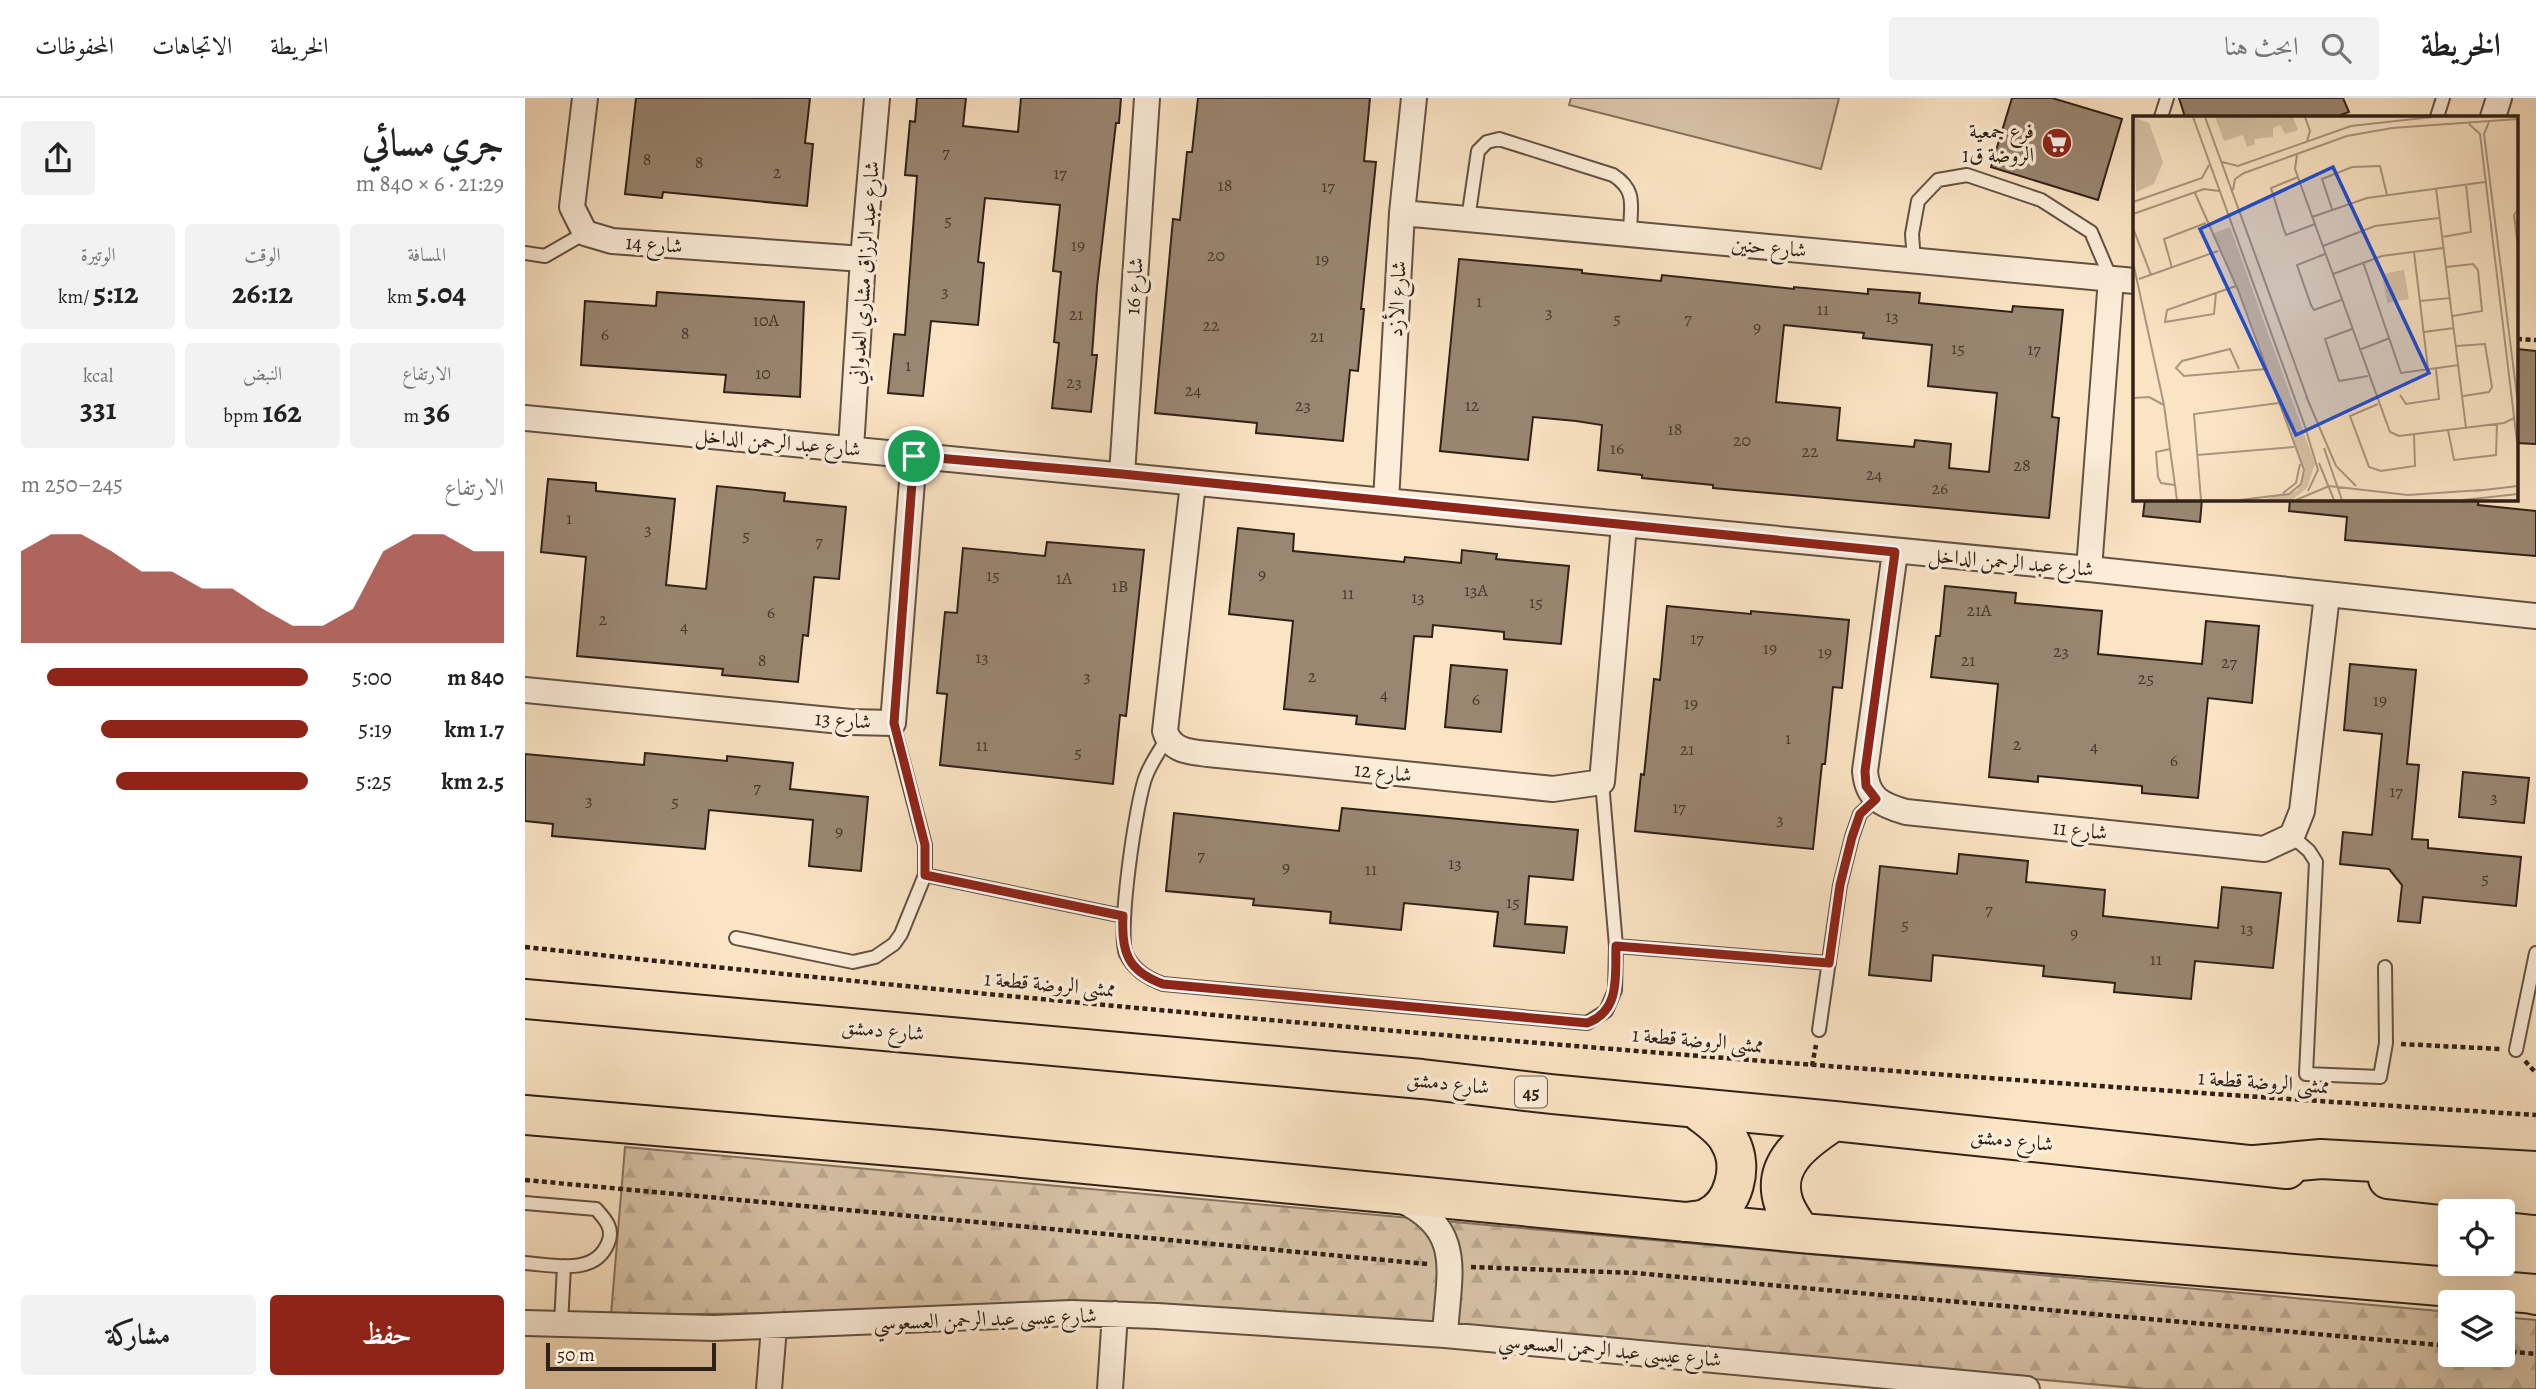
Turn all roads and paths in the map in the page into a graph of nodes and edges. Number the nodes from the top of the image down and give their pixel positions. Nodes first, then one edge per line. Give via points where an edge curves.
1 (585, 98) edge
2 (877, 98) edge
3 (1147, 98) edge
4 (1414, 98) edge
5 (2167, 98) edge
6 (2443, 98) edge
7 (2499, 98) edge
8 (2161, 116) edge
9 (2437, 116) edge
10 (2493, 116) edge
11 (1402, 213) junction
12 (1468, 219) junction
13 (585, 233) junction
14 (1630, 234) junction
15 (525, 253) edge
16 (863, 259) junction
17 (1914, 261) junction
18 (2129, 280) edge
19 (525, 418) edge
20 (851, 448) junction
21 (914, 456) junction
22 (1122, 474) junction
23 (1193, 483) junction
24 (1386, 501) junction
25 (1624, 525) junction
26 (1895, 552) junction
27 (2089, 569) junction
28 (2326, 595) junction
29 (2536, 616) edge
30 (525, 690) edge
31 (894, 723) junction
32 (1167, 739) junction
33 (1602, 782) junction
34 (1876, 799) junction
35 (2292, 835) junction
36 (925, 875) junction
37 (1123, 916) junction
38 (736, 938) dead end
39 (1616, 946) junction
40 (525, 947) edge
41 (2536, 953) edge
42 (1829, 963) junction
43 (2385, 967) dead end
44 (525, 999) edge
45 (1819, 1030) dead end
46 (2386, 1043) junction
47 (2516, 1050) joint
48 (1695, 1108) junction
49 (525, 1115) edge
50 (2536, 1115) edge
51 (1834, 1121) junction
52 (2255, 1165) junction
53 (2536, 1171) edge
54 (525, 1180) edge
55 (1370, 1190) junction
56 (2536, 1195) edge
57 (525, 1203) edge
58 (1685, 1222) junction
59 (1801, 1233) junction
60 (525, 1263) edge
61 (564, 1266) junction
62 (1449, 1266) junction
63 (2535, 1294) edge
64 (1115, 1314) junction
65 (525, 1323) edge
66 (561, 1324) junction
67 (774, 1327) junction
68 (1445, 1335) junction
69 (2438, 1345) edge
70 (2515, 1352) edge
71 (2536, 1354) edge
72 (1799, 1368) junction
73 (1896, 1384) edge
74 (769, 1389) edge
75 (1110, 1389) edge
76 (1828, 1389) edge
77 (2027, 1389) edge

1 - 13 street via 572,207
2 - 16 street, شارع عبد الرزاق مشاري العدواني
3 - 22 street, شارع 16
4 - 11 street, شارع الأزد
5 - 8 lane
6 - 9 lane
7 - 10 street
11 - 12 street, شارع حنين
11 - 24 street, شارع الأزد
12 - 14 street, شارع حنين
12 - 14 lane via 1478,151 1499,139 1613,175 1625,183 1631,192
13 - 15 lane via 545,256
13 - 16 street, شارع 14 via 612,241
14 - 17 street, شارع حنين
16 - 20 street, شارع عبد الرزاق مشاري العدواني
17 - 18 street, شارع حنين
17 - 18 lane via 1912,234 1918,201 1938,180 1967,175 2041,200 2091,232
18 - 27 street
19 - 20 street, شارع عبد الرحمن الداخل
20 - 21 street, شارع عبد الرحمن الداخل
21 - 22 street, شارع عبد الرحمن الداخل
21 - 31 street, شارع 13
22 - 23 street, شارع عبد الرحمن الداخل
23 - 24 street, شارع عبد الرحمن الداخل
23 - 32 street
24 - 25 street, شارع عبد الرحمن الداخل
25 - 26 street, شارع عبد الرحمن الداخل
25 - 33 street
26 - 27 street, شارع عبد الرحمن الداخل
26 - 34 street via 1865,771 1866,786
27 - 28 street, شارع عبد الرحمن الداخل
28 - 29 street, شارع عبد الرحمن الداخل
28 - 35 street via 2302,810
30 - 31 street, شارع 13
31 - 36 lane via 925,845
32 - 33 street, شارع 12 via 1186,751 1553,789
32 - 37 lane via 1145,778
33 - 39 lane
34 - 35 street, شارع 11 via 1906,811 2264,849
34 - 42 lane via 1860,814 1852,837
35 - 46 lane via 2316,862 2306,1074 2380,1077
36 - 37 lane
36 - 38 lane via 901,934 875,957 853,961
37 - 39 lane via 1125,953 1141,973 1163,984 1587,1023 1601,1016 1613,998
39 - 42 lane
40 - 50 path, ممشى الروضة قطعة 1 via 872,984 1798,1065
41 - 47 lane
42 - 45 lane
43 - 46 lane
44 - 48 main road, شارع دمشق / 45 via 1422,1079
46 - 47 path
48 - 51 main road, شارع دمشق / 45
48 - 58 main road via 1731,1143 1737,1172 1734,1186 1718,1210 1706,1219
49 - 55 main road
51 - 52 main road, شارع دمشق / 45
51 - 59 main road via 1797,1147 1783,1172 1783,1200
52 - 53 main road via 2330,1159
52 - 56 main road, شارع دمشق / 45
54 - 62 path
55 - 58 main road
55 - 62 street via 1411,1204 1437,1225 1447,1242
57 - 61 lane via 596,1209 607,1222 611,1235 603,1255 588,1265
58 - 59 main road
59 - 63 main road
60 - 61 lane
61 - 66 lane
62 - 68 street
62 - 69 path via 1636,1273
64 - 67 street, شارع عيسى عبد الرحمن العسعوسي
64 - 68 street, شارع عيسى عبد الرحمن العسعوسي
64 - 75 street
65 - 66 street, شارع عيسى عبد الرحمن العسعوسي
66 - 67 street, شارع عيسى عبد الرحمن العسعوسي
67 - 74 street
68 - 72 street, شارع عيسى عبد الرحمن العسعوسي
70 - 71 path
72 - 73 street, شارع عيسى عبد الرحمن العسعوسي
72 - 76 street
73 - 77 street, شارع عيسى عبد الرحمن العسعوسي

